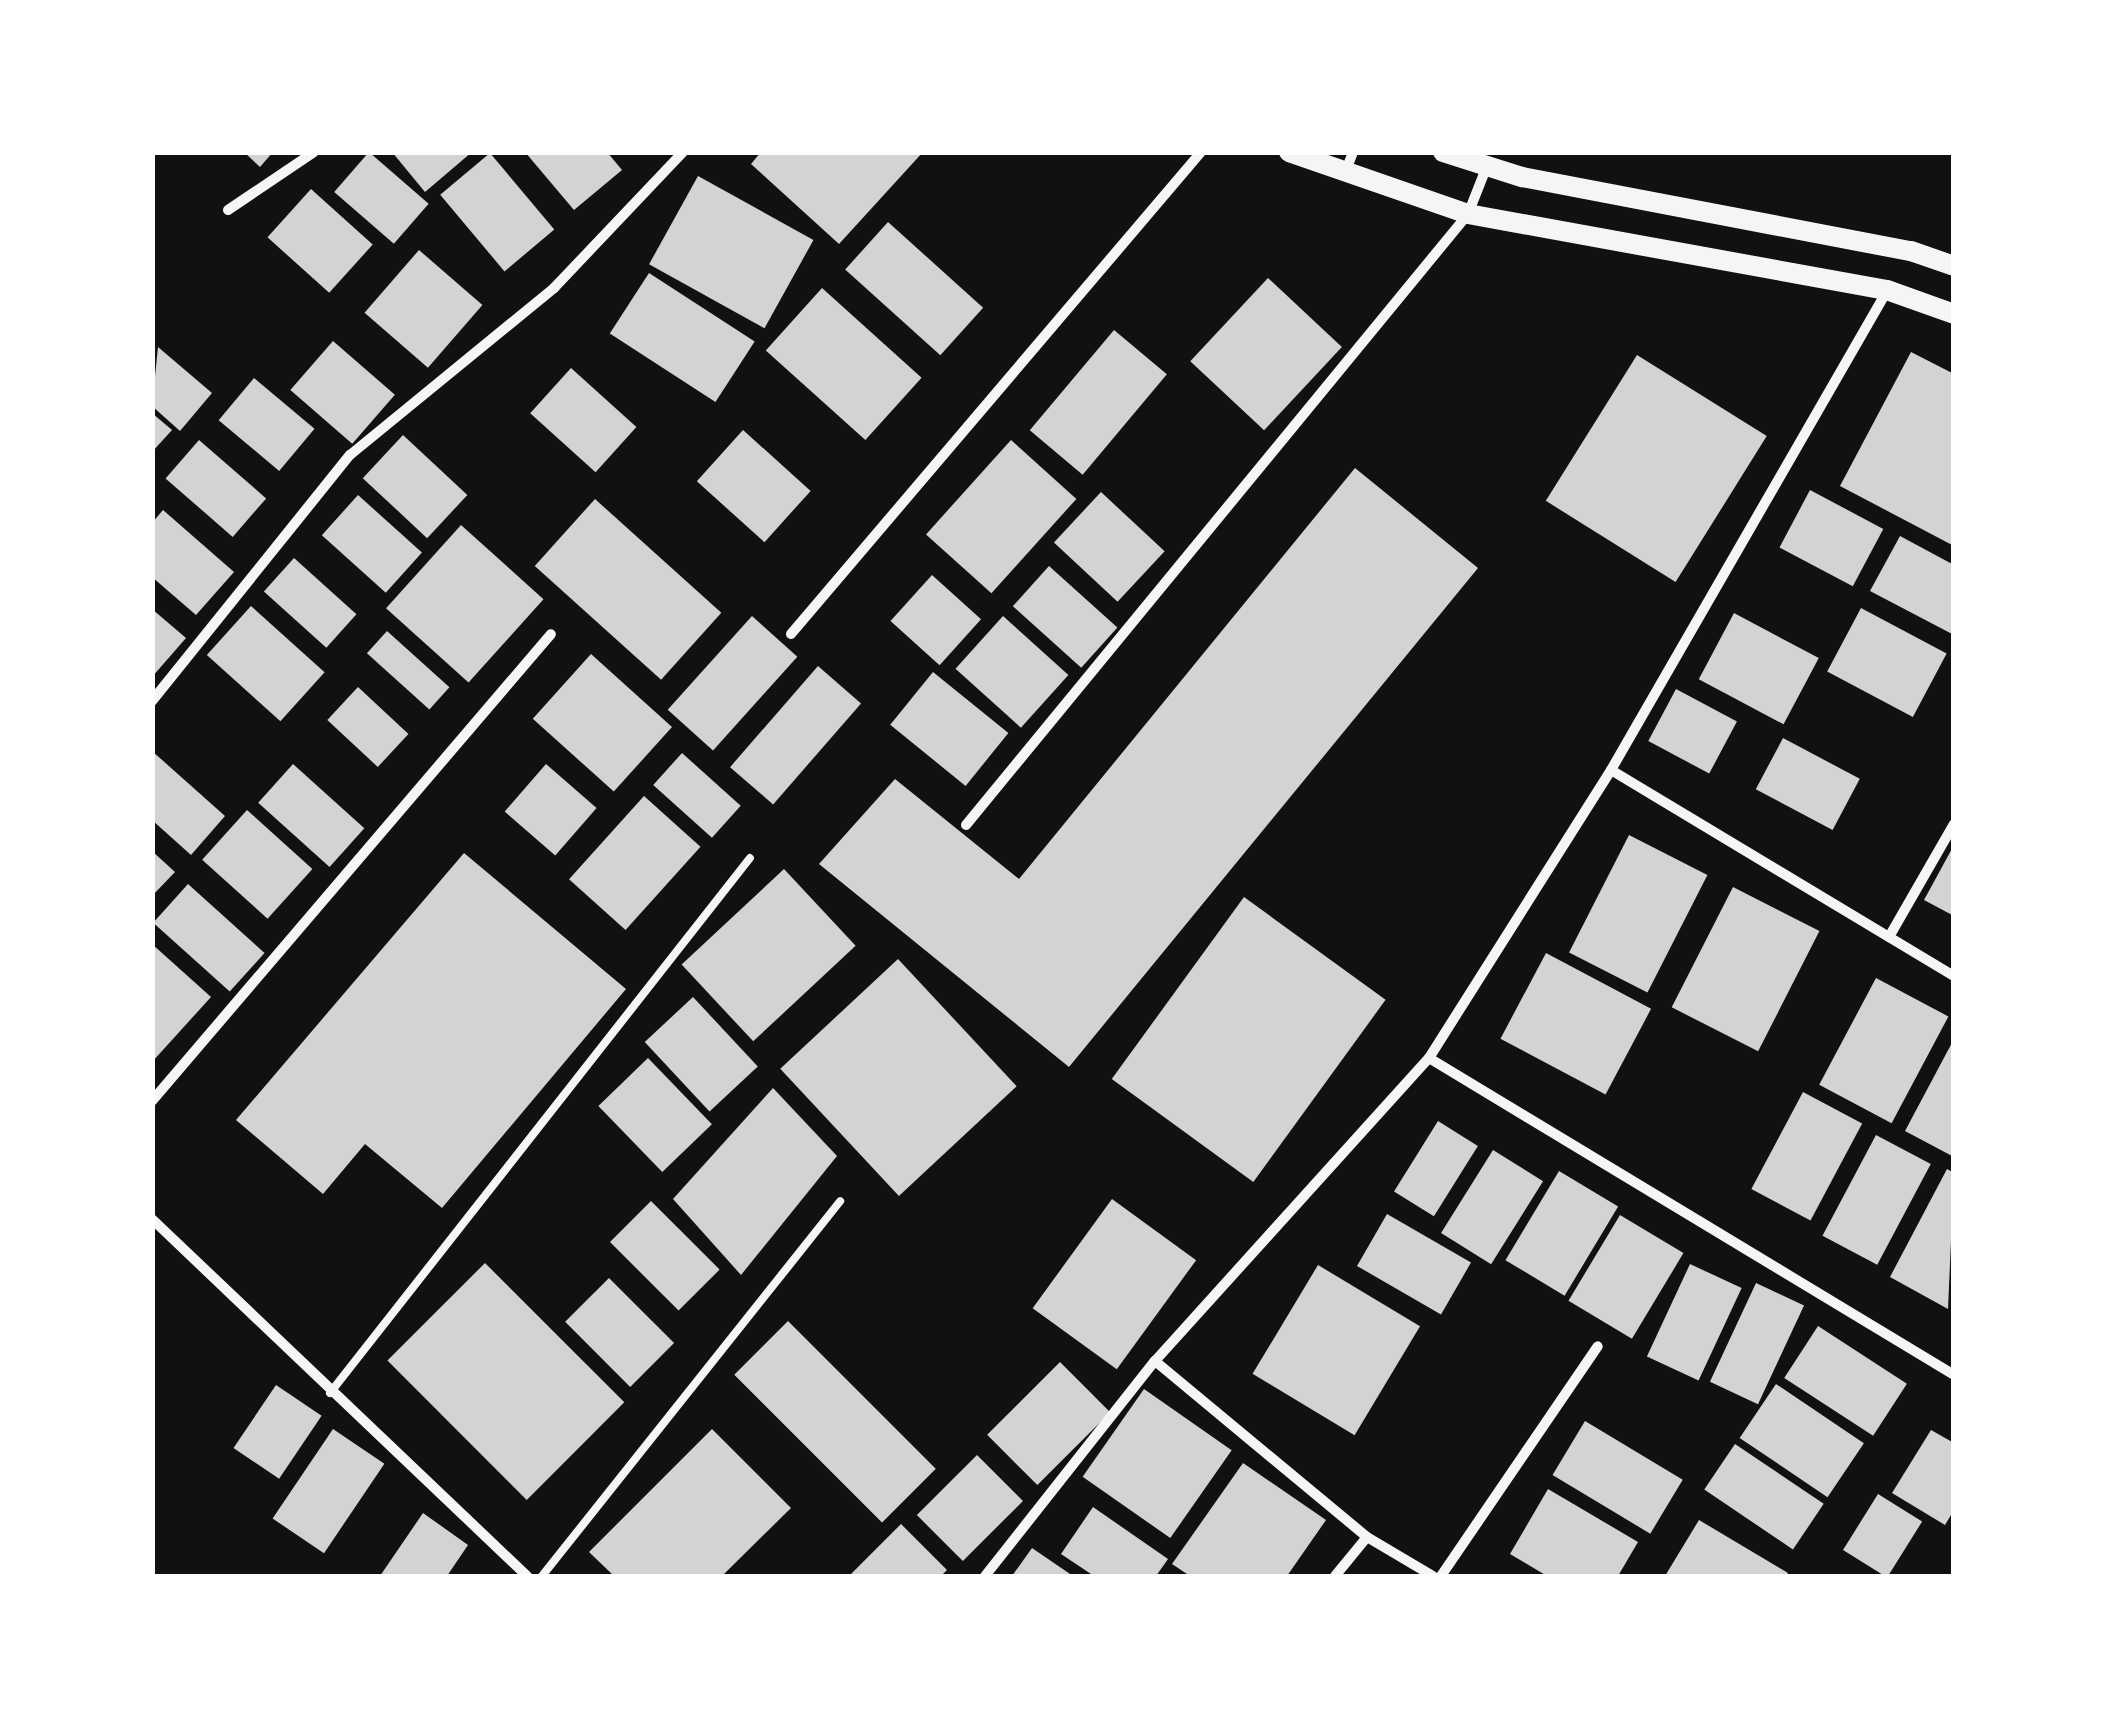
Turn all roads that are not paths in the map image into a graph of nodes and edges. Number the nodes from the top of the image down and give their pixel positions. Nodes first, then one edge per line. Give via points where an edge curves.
1 (314, 152) edge
2 (683, 152) edge
3 (1201, 152) edge
4 (1289, 152) edge
5 (1353, 152) edge
6 (1451, 154) edge
7 (1486, 166) junction
8 (1344, 174) junction
9 (228, 210) dead end
10 (1468, 214) junction
11 (1954, 266) edge
12 (1887, 290) junction
13 (1954, 314) edge
14 (551, 634) dead end
15 (790, 634) dead end
16 (152, 700) edge
17 (1611, 770) junction
18 (1954, 824) edge
19 (966, 825) dead end
20 (750, 858) dead end
21 (1890, 937) junction
22 (1954, 976) edge
23 (1429, 1058) junction
24 (152, 1101) edge
25 (840, 1201) dead end
26 (152, 1219) edge
27 (1598, 1346) dead end
28 (1155, 1362) junction
29 (1954, 1375) edge
30 (330, 1393) junction
31 (1367, 1537) junction
32 (527, 1576) edge
33 (542, 1576) edge
34 (985, 1576) edge
35 (1336, 1576) edge
36 (1433, 1576) edge
37 (1441, 1576) edge

1 - 9 street
2 - 16 street via 554,288 350,455
3 - 15 street
4 - 8 main road
5 - 8 street
6 - 7 main road
7 - 10 street
7 - 11 main road via 1911,251
8 - 10 main road
10 - 12 main road
10 - 19 street
12 - 13 main road
12 - 17 street
14 - 24 street
17 - 21 street
17 - 23 street
18 - 21 street
20 - 30 lane
21 - 22 street
23 - 28 street
23 - 29 street
25 - 33 lane
26 - 30 street
27 - 37 street
28 - 31 street
28 - 34 street
30 - 32 street
31 - 35 street
31 - 36 street

